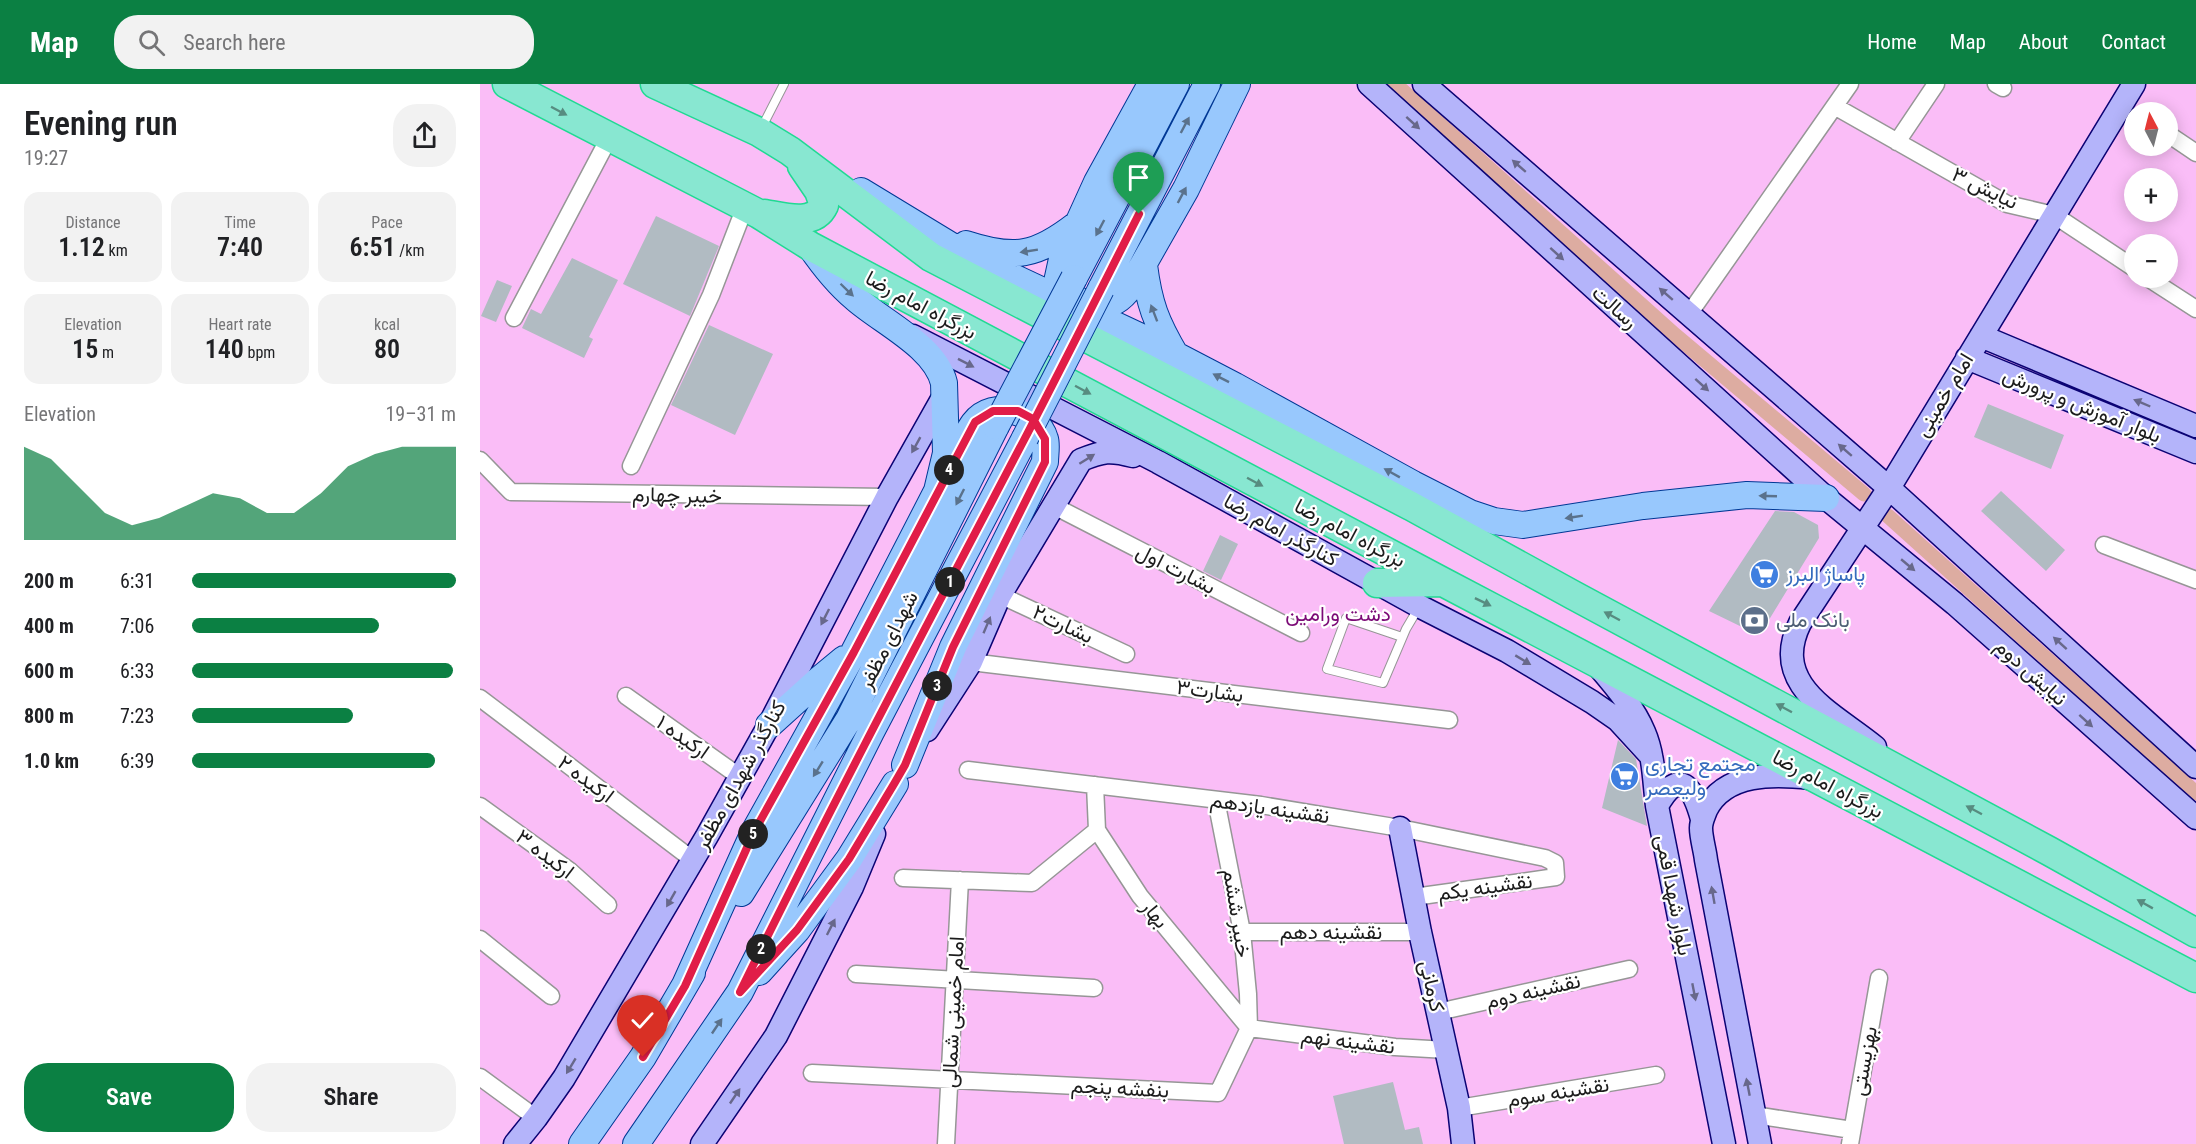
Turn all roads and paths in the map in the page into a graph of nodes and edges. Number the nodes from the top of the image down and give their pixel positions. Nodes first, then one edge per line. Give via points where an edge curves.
1 (655, 84) edge
2 (784, 84) edge
3 (1150, 84) edge
4 (1176, 84) edge
5 (1207, 84) edge
6 (1237, 84) edge
7 (1370, 84) edge
8 (1424, 84) edge
9 (1850, 84) edge
10 (1936, 84) edge
11 (514, 86) edge
12 (2131, 100) edge
13 (1836, 107) junction
14 (759, 132) junction
15 (609, 138) junction
16 (2178, 141) edge
17 (1897, 142) junction
18 (790, 151) junction
19 (2196, 153) edge
20 (752, 210) junction
21 (2054, 215) junction
22 (1078, 222) junction
23 (930, 233) junction
24 (810, 246) junction
25 (2124, 261) edge
26 (1144, 265) junction
27 (2163, 288) edge
28 (2196, 309) edge
29 (1689, 314) junction
30 (514, 318) dead end
31 (896, 327) junction
32 (1981, 336) junction
33 (1176, 356) junction
34 (1967, 358) junction
35 (945, 394) junction
36 (2196, 426) edge
37 (2196, 452) edge
38 (480, 460) edge
39 (1158, 462) junction
40 (631, 466) dead end
41 (1889, 488) junction
42 (938, 491) junction
43 (886, 497) junction
44 (1826, 498) junction
45 (1052, 505) junction
46 (1864, 527) junction
47 (2104, 545) dead end
48 (2196, 580) edge
49 (1443, 582) junction
50 (1377, 583) junction
51 (1000, 595) junction
52 (1419, 606) junction
53 (1301, 633) dead end
54 (1402, 637) junction
55 (854, 652) junction
56 (1126, 654) dead end
57 (1594, 661) junction
58 (971, 662) junction
59 (626, 696) dead end
60 (480, 698) edge
61 (1449, 720) dead end
62 (769, 725) junction
63 (1651, 756) junction
64 (2196, 767) edge
65 (968, 770) dead end
66 (900, 774) junction
67 (1910, 775) junction
68 (740, 777) junction
69 (1820, 780) junction
70 (1095, 785) junction
71 (1216, 800) junction
72 (480, 806) edge
73 (1657, 807) junction
74 (2196, 818) edge
75 (1702, 819) junction
76 (1400, 828) junction
77 (1097, 830) junction
78 (693, 860) junction
79 (1556, 877) joint
80 (903, 878) dead end
81 (960, 880) junction
82 (1414, 897) junction
83 (608, 905) dead end
84 (1242, 932) junction
85 (1420, 932) junction
86 (2196, 933) edge
87 (480, 939) edge
88 (1629, 969) dead end
89 (856, 974) dead end
90 (1879, 978) dead end
91 (2196, 978) edge
92 (955, 979) junction
93 (685, 986) junction
94 (1094, 988) dead end
95 (740, 992) junction
96 (551, 996) dead end
97 (1438, 1012) junction
98 (1249, 1028) junction
99 (1447, 1050) junction
100 (812, 1073) dead end
101 (1656, 1075) dead end
102 (480, 1077) edge
103 (949, 1080) junction
104 (1459, 1108) junction
105 (1754, 1115) junction
106 (536, 1118) junction
107 (1851, 1137) edge
108 (515, 1144) edge
109 (582, 1144) edge
110 (636, 1144) edge
111 (702, 1144) edge
112 (946, 1144) edge
113 (1463, 1144) edge
114 (1724, 1144) edge
115 (1760, 1144) edge

1 - 14 highway
2 - 14 lane
3 - 22 main road
4 -> 93 main road, شهدای مظفر, bridge via 996,426 849,719
95 -> 5 main road, شهدای مظفر, bridge
26 -> 6 main road
7 -> 44 main road, رسالت
29 -> 8 main road, رسالت
9 - 13 street
10 - 17 street
11 -> 15 highway, بزرگراه امام رضا
12 - 21 main road, امام خمینی
13 - 17 street, نیایش ۳
13 - 29 street
14 - 18 highway
15 - 20 highway, بزرگراه امام رضا
15 - 30 street
16 - 19 street
17 - 21 street, نیایش ۳ via 2007,204
18 - 20 highway via 819,191 824,205 821,210 813,217 799,219
18 - 23 main road
67 -> 18 highway via 1411,506 931,257
20 - 24 highway, بزرگراه امام رضا
20 - 40 street
21 - 25 street, نیایش ۳
21 - 32 main road, امام خمینی
22 -> 23 main road via 1038,250 1012,254 975,248
22 - 26 main road via 1062,259 1058,282 1068,294 1084,304 1109,305 1124,297
23 - 33 main road via 968,256
24 -> 31 main road via 828,272 856,299
24 -> 49 highway, بزرگراه امام رضا
33 -> 26 main road via 1148,298
27 - 28 street
41 -> 29 main road, رسالت
31 - 35 main road via 942,373
31 -> 39 main road, کنارگذر امام رضا
32 - 34 main road, امام خمینی
36 -> 32 main road, بلوار آموزش و پرورش
44 -> 33 main road via 1747,495 1523,525 1494,521 1422,489
34 - 37 main road, بلوار آموزش و پرورش
34 - 41 main road, امام خمینی
35 - 42 main road via 946,453
35 -> 43 main road, کنارگذر شهدای مظفر
38 - 43 street, خیبر چهارم via 511,492
45 -> 39 main road via 1081,460 1101,451
39 - 50 main road, کنارگذر امام رضا
41 - 46 main road, امام خمینی
64 -> 41 main road, نیایش دوم
42 - 55 main road
42 - 66 main road via 975,422 993,411 1018,411 1033,419 1045,439 1045,462 953,647
43 -> 62 main road, کنارگذر شهدای مظفر
44 - 46 main road, رسالت
45 - 51 main road
45 - 53 street, بشارت اول
46 - 67 main road, امام خمینی via 1800,622 1792,638 1791,657 1797,677 1820,707
46 -> 74 main road, نیایش دوم
47 - 48 street
49 - 50 highway
49 -> 57 highway, بزرگراه امام رضا
50 - 52 main road, کنارگذر امام رضا
51 - 56 street, بشارت۲
58 -> 51 main road
52 - 54 lane
52 -> 63 main road, کنارگذر امام رضا via 1507,651 1592,702 1618,720
54 - 54 lane via 1383,683 1327,669 1346,618
55 - 62 main road
55 - 93 main road via 754,832
57 - 63 main road, بلوار شهدا قمی via 1631,707 1645,733
57 - 69 highway, بزرگراه امام رضا
58 - 61 street, بشارت۳
58 - 66 main road
59 - 68 street, ارکیده ۱
60 - 78 street, ارکیده ۲
62 - 68 main road, کنارگذر شهدای مظفر
63 - 73 main road, بلوار شهدا قمی
65 - 70 street, نقشینه یازدهم
66 - 95 main road via 849,859 797,930
111 -> 66 main road via 776,1036 852,887
86 -> 67 highway
68 - 78 main road, کنارگذر شهدای مظفر
69 - 75 main road, بلوار شهدا قمی via 1783,775 1739,783 1720,791
69 - 91 highway, بزرگراه امام رضا
70 - 71 street, نقشینه یازدهم
70 - 77 street
71 - 76 street, نقشینه یازدهم
71 - 84 street, خیبر ششم
72 - 83 street, ارکیده ۳ via 570,871
73 - 75 main road via 1665,791 1683,785 1696,797
73 -> 114 main road, بلوار شهدا قمی
105 -> 75 main road, بلوار شهدا قمی via 1708,872
76 - 79 street, نقشینه یازدهم via 1545,858 1555,863
76 - 82 main road, کرمانی
77 - 81 street via 1032,883
77 - 98 street, بهار via 1140,896
78 -> 106 main road, کنارگذر شهدای مظفر via 564,1078
79 - 82 street, نقشینه یکم
80 - 81 street
81 - 92 street, امام خمینی شمالی
82 - 85 main road, کرمانی
84 - 85 street, نقشینه دهم
84 - 98 street, خیبر ششم
85 - 97 main road, کرمانی
87 - 96 street
88 - 97 street, نقشینه دوم
89 - 92 street
90 - 107 street, بهزیستی
92 - 94 street
92 - 103 street, امام خمینی شمالی
93 - 109 main road, شهدای مظفر via 643,1057
110 -> 95 main road, شهدای مظفر
97 - 99 main road, کرمانی
98 - 99 street, نقشینه نهم
98 - 103 street, بنفشه پنجم via 1218,1093
99 - 104 main road, کرمانی
100 - 103 street
101 - 104 street, نقشینه سوم
102 - 106 street
103 - 112 street, امام خمینی شمالی
104 - 113 main road, کرمانی
105 - 107 street
105 - 115 main road, بلوار شهدا قمی
106 - 108 main road, کنارگذر شهدای مظفر

